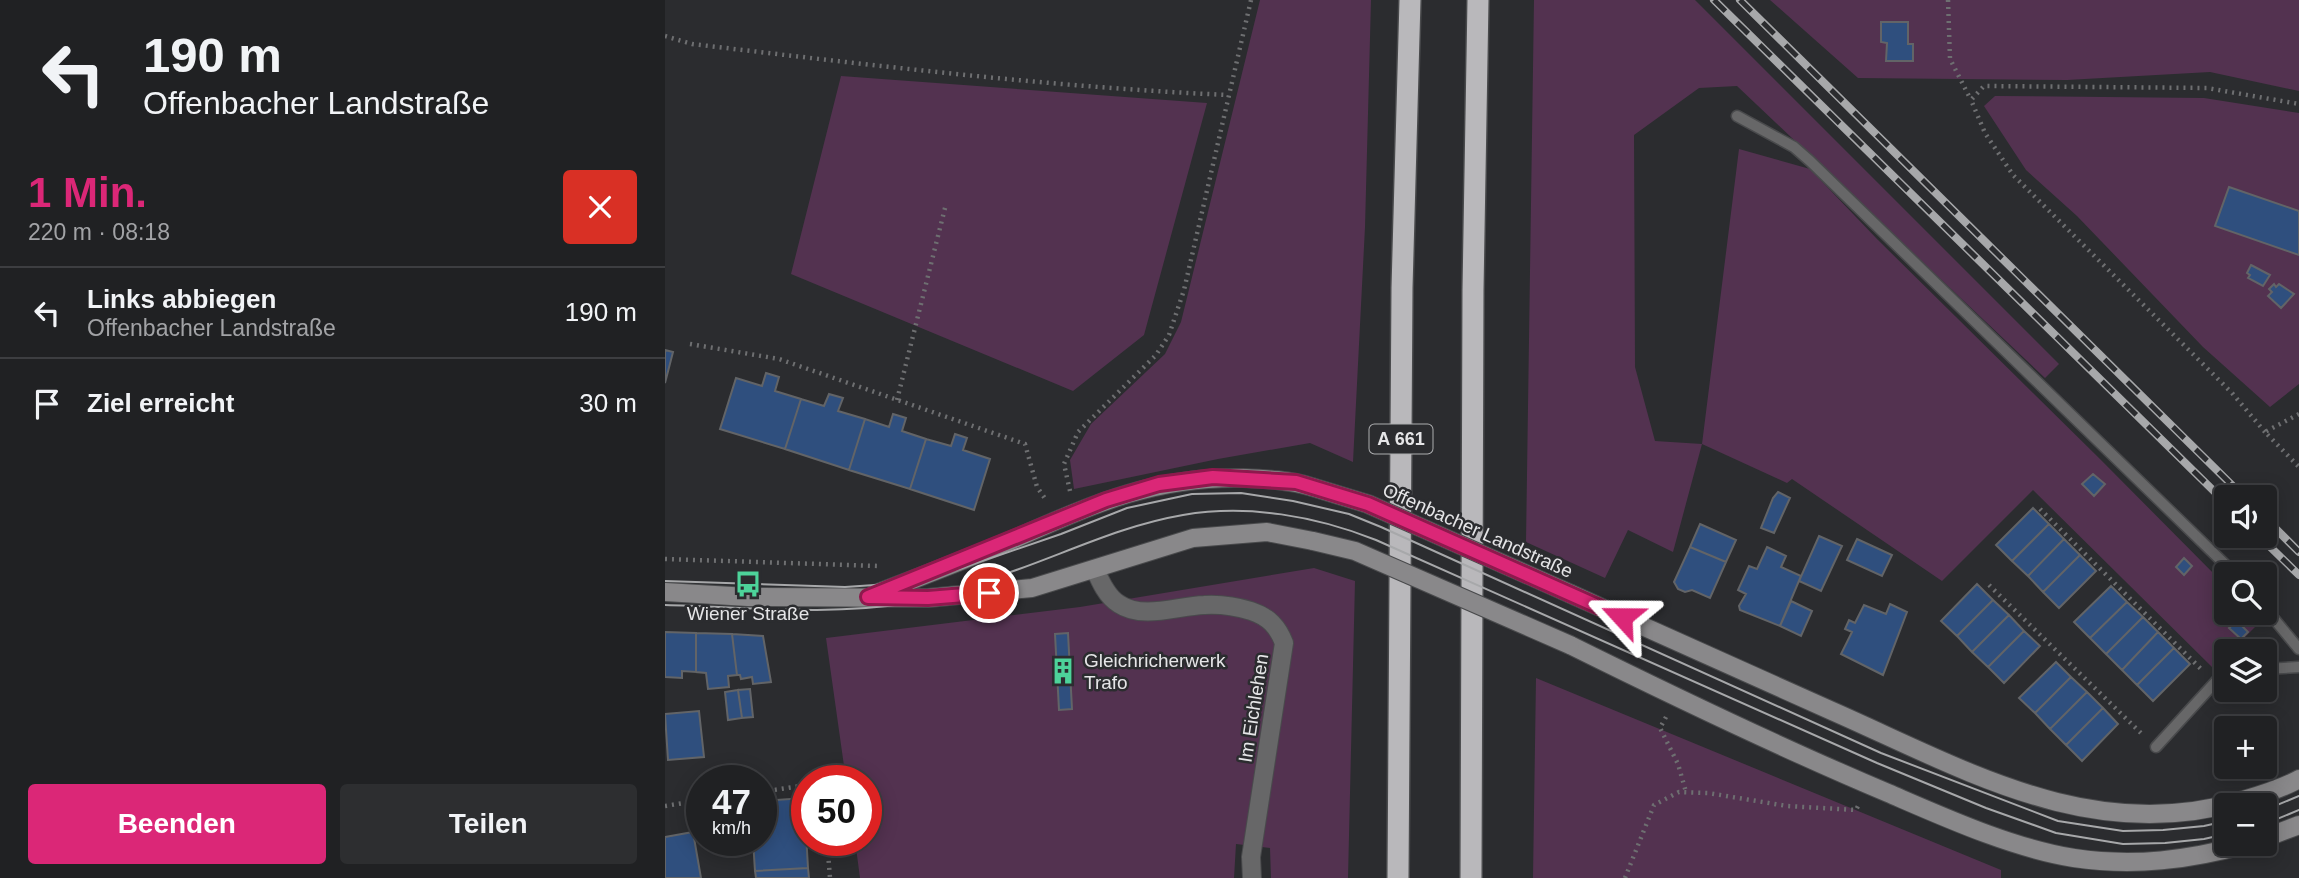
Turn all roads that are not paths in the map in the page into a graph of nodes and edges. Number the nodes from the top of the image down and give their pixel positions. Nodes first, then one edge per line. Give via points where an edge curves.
1 (1410, 0) edge
2 (1478, 0) edge
3 (1737, 116) dead end
4 (2223, 562) edge
5 (1095, 569) junction
6 (665, 592) edge
7 (868, 597) junction
8 (2277, 622) edge
9 (2299, 649) edge
10 (2299, 667) edge
11 (2277, 668) edge
12 (2214, 683) edge
13 (2156, 747) road end
14 (2299, 779) edge
15 (2299, 825) edge
16 (2277, 833) edge
17 (2214, 851) edge
18 (1252, 878) edge
19 (1398, 878) edge
20 (1471, 878) edge

1 - 19 highway, A 661 via 1402,288
2 - 20 highway via 1472,290
3 - 4 lane via 1794,147 1810,161
5 - 7 main road, Offenbacher Landstraße via 1032,588 928,598
5 - 17 main road, Offenbacher Landstraße, bridge via 1192,538 1267,532 1355,551 1868,784 1981,830 2072,858 2139,863
5 - 18 street, Im Eichlehen via 1110,596 1131,609 1226,605 1256,613 1279,629 1284,643 1251,857
6 - 7 main road, Offenbacher Landstraße
7 - 14 main road, Offenbacher Landstraße, bridge via 1055,519 1159,484 1213,477 1270,479 1368,504 1977,775 2061,805 2124,814 2177,814 2229,804
8 - 9 lane
10 - 11 lane
12 - 13 lane
15 - 16 main road

